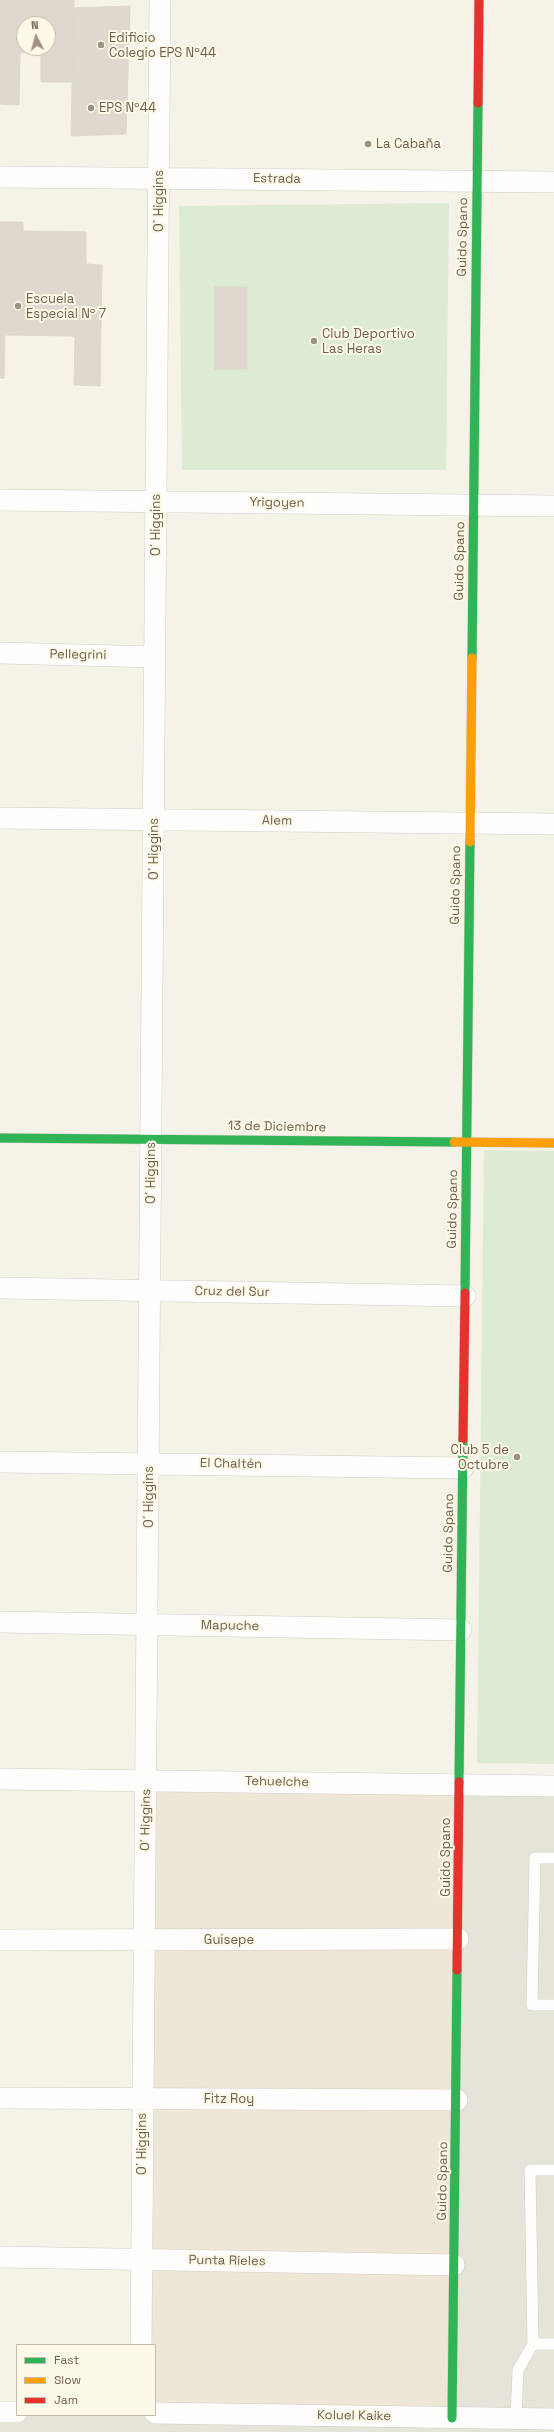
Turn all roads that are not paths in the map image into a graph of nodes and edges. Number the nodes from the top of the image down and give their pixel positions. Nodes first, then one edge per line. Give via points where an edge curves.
1 (160, 0) edge
2 (479, 0) edge
3 (0, 176) edge
4 (159, 178) junction
5 (477, 181) junction
6 (554, 182) edge
7 (0, 500) edge
8 (156, 502) junction
9 (474, 505) junction
10 (554, 506) edge
11 (0, 653) edge
12 (155, 657) junction
13 (0, 818) edge
14 (154, 820) junction
15 (470, 823) junction
16 (554, 824) edge
17 (0, 1138) edge
18 (151, 1139) junction
19 (466, 1142) junction
20 (554, 1143) edge
21 (0, 1288) edge
22 (150, 1291) junction
23 (465, 1296) junction
24 (0, 1462) edge
25 (149, 1463) junction
26 (463, 1468) junction
27 (0, 1622) edge
28 (148, 1624) junction
29 (461, 1630) junction
30 (0, 1779) edge
31 (147, 1780) junction
32 (459, 1785) junction
33 (554, 1786) edge
34 (554, 1858) edge
35 (458, 1939) junction
36 (0, 1940) edge
37 (143, 1940) junction
38 (554, 2005) edge
39 (0, 2098) edge
40 (142, 2099) junction
41 (457, 2100) junction
42 (554, 2170) edge
43 (0, 2257) edge
44 (141, 2260) junction
45 (454, 2265) junction
46 (141, 2344) edge
47 (533, 2344) junction
48 (554, 2344) edge
49 (0, 2412) edge
50 (16, 2412) edge
51 (156, 2413) edge
52 (452, 2418) junction
53 (516, 2419) junction
54 (554, 2419) edge

1 - 4 street, O´ Higgins
2 - 5 street, Guido Spano
3 - 4 street, Estrada
4 - 5 street, Estrada
4 - 8 street, O´ Higgins
5 - 6 street, Estrada
5 - 9 street, Guido Spano
7 - 8 street, Yrigoyen
8 - 9 street, Yrigoyen
8 - 12 street, O´ Higgins
9 - 10 street, Yrigoyen
9 - 15 street, Guido Spano
11 - 12 street, Pellegrini
12 - 14 street, O´ Higgins
13 - 14 street, Alem
14 - 15 street, Alem
14 - 18 street, O´ Higgins
15 - 16 street, Alem
15 - 19 street, Guido Spano
17 - 18 street, 13 de Diciembre
18 - 19 street, 13 de Diciembre
18 - 22 street, O´ Higgins
19 - 20 street, 13 de Diciembre
19 - 23 street, Guido Spano
21 - 22 street, Cruz del Sur
22 - 23 street, Cruz del Sur
22 - 25 street, O´ Higgins
23 - 26 street, Guido Spano
24 - 25 street, El Chaltén
25 - 26 street, El Chaltén
25 - 28 street, O´ Higgins
26 - 29 street, Guido Spano
27 - 28 street, Mapuche
28 - 29 street, Mapuche
28 - 31 street, O´ Higgins
29 - 32 street, Guido Spano
30 - 31 street, Tehuelche
31 - 32 street, Tehuelche
31 - 37 street, O´ Higgins
32 - 33 street, Tehuelche
32 - 35 street, Guido Spano
34 - 38 lane via 535,1858 532,2005
35 - 37 street, Guisepe
35 - 41 street, Guido Spano
36 - 37 street, Guisepe
37 - 40 street, O´ Higgins
39 - 40 street, Fitz Roy
40 - 41 street, Fitz Roy
40 - 44 street, O´ Higgins
41 - 45 street, Guido Spano
42 - 47 lane via 530,2170
43 - 44 street, Punta Rieles
44 - 45 street, Punta Rieles
44 - 46 street, O´ Higgins
45 - 52 street, Guido Spano
47 - 48 lane
47 - 53 lane via 518,2370
49 - 50 street
51 - 52 street, Koluel Kaike
52 - 53 street, Koluel Kaike
53 - 54 street, Koluel Kaike

